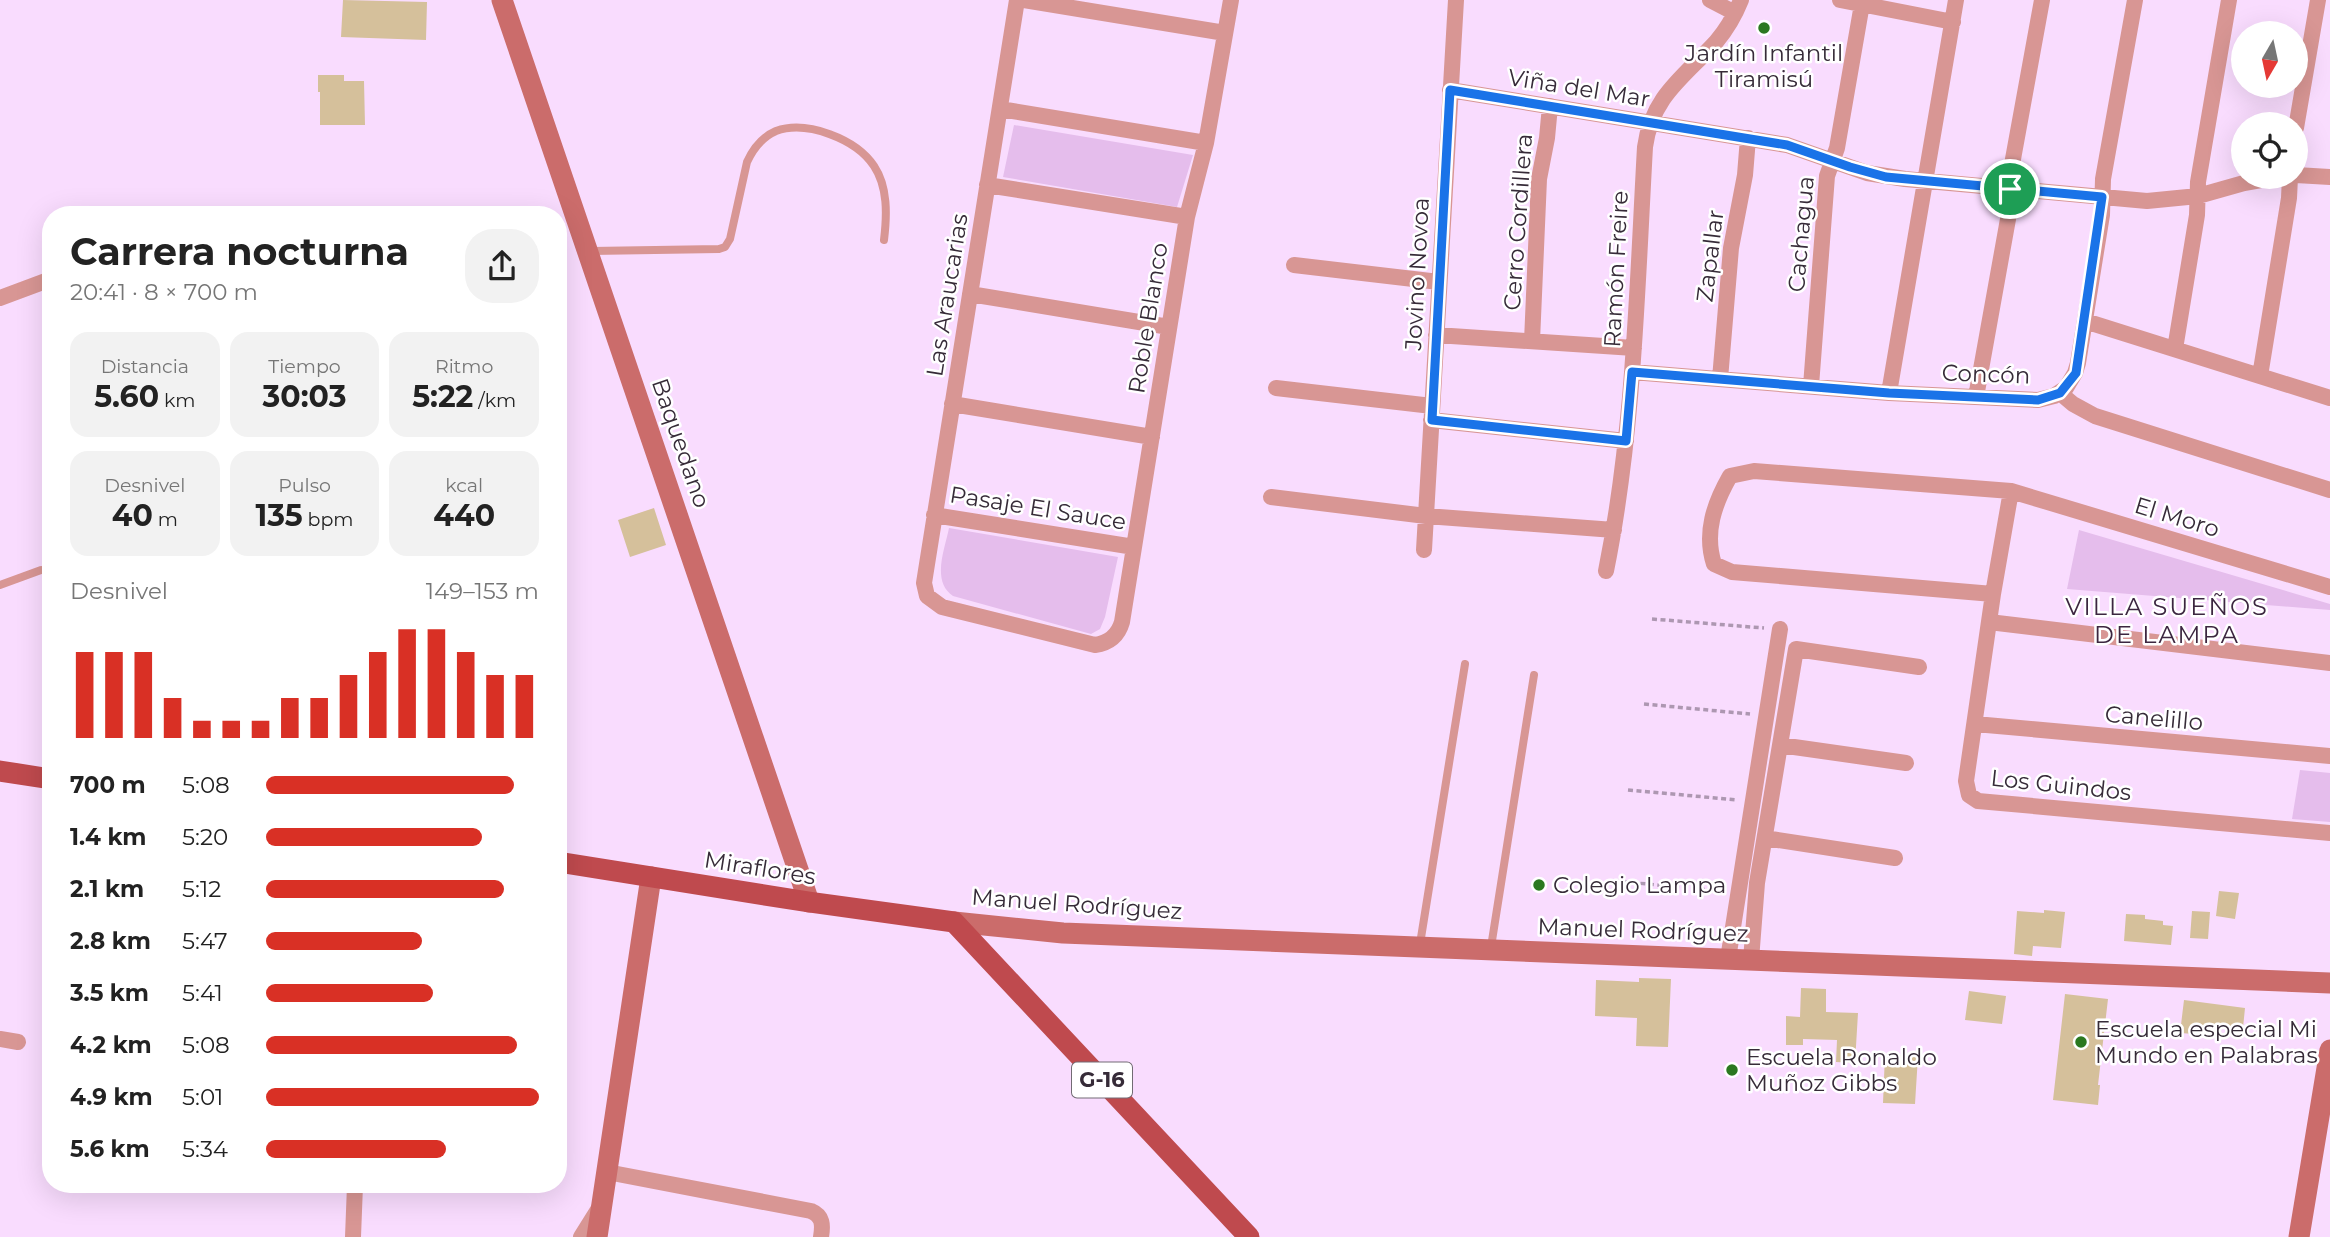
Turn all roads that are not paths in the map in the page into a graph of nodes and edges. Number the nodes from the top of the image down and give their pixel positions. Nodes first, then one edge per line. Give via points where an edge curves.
1 (502, 0) edge
2 (1017, 0) edge
3 (1024, 0) edge
4 (1231, 0) edge
5 (1456, 0) edge
6 (1710, 0) edge
7 (1840, 0) edge
8 (1956, 0) edge
9 (2042, 0) edge
10 (2135, 0) edge
11 (2229, 0) edge
12 (2318, 0) edge
13 (1862, 4) junction
14 (1738, 7) edge
15 (1953, 22) junction
16 (1225, 33) junction
17 (1450, 90) junction
18 (1550, 106) junction
19 (1000, 109) junction
20 (2299, 112) edge
21 (1650, 122) junction
22 (1748, 138) junction
23 (1206, 143) junction
24 (1832, 160) junction
25 (2308, 176) edge
26 (2330, 177) edge
27 (1926, 181) junction
28 (988, 185) junction
29 (2231, 187) edge
30 (2010, 189) junction
31 (2289, 189) edge
32 (2197, 196) junction
33 (2102, 197) junction
34 (1187, 217) junction
35 (884, 240) dead end
36 (588, 251) junction
37 (1294, 265) dead end
38 (42, 282) edge
39 (1439, 282) junction
40 (970, 294) junction
41 (0, 298) edge
42 (2085, 321) junction
43 (1169, 327) junction
44 (1436, 335) junction
45 (1532, 341) junction
46 (1634, 348) junction
47 (2175, 349) junction
48 (1632, 372) junction
49 (2260, 376) junction
50 (1720, 379) junction
51 (1811, 386) junction
52 (1276, 388) dead end
53 (1889, 393) junction
54 (2060, 393) junction
55 (1976, 397) junction
56 (2330, 398) edge
57 (952, 404) junction
58 (1432, 413) junction
59 (1152, 437) junction
60 (1626, 441) junction
61 (2330, 490) edge
62 (2011, 491) junction
63 (1271, 497) dead end
64 (934, 514) junction
65 (1426, 516) junction
66 (1614, 530) junction
67 (1134, 547) junction
68 (1424, 550) dead end
69 (41, 570) dead end
70 (1606, 571) dead end
71 (0, 585) edge
72 (2330, 587) edge
73 (1993, 594) junction
74 (1989, 622) junction
75 (1780, 629) road end
76 (1110, 641) joint
77 (2330, 663) edge
78 (1465, 664) dead end
79 (1919, 667) dead end
80 (1534, 675) dead end
81 (1975, 724) junction
82 (1780, 745) junction
83 (2330, 757) edge
84 (1906, 763) dead end
85 (0, 771) edge
86 (42, 778) edge
87 (2330, 833) edge
88 (1765, 838) junction
89 (1895, 858) dead end
90 (567, 863) edge
91 (651, 877) junction
92 (810, 902) junction
93 (954, 922) junction
94 (1420, 947) junction
95 (1491, 950) junction
96 (1728, 959) junction
97 (1751, 960) junction
98 (2330, 982) edge
99 (0, 1040) edge
100 (18, 1042) dead end
101 (2330, 1050) edge
102 (607, 1172) junction
103 (355, 1193) edge
104 (603, 1203) junction
105 (353, 1237) edge
106 (581, 1237) edge
107 (597, 1237) edge
108 (821, 1237) edge
109 (1249, 1237) edge
110 (2299, 1237) edge

1 - 36 main road, Baquedano
2 - 19 street, Las Araucarias
3 - 16 street
4 - 16 street, Roble Blanco
5 - 17 street, Jovino Novoa
6 - 14 street
7 - 13 street
8 - 15 street
9 - 30 street
10 - 33 street, Concón
11 - 32 street
12 - 20 street
13 - 15 street
13 - 24 street, Cachagua
14 - 21 street, Ramón Freire via 1716,41 1665,94
15 - 27 street
16 - 23 street, Roble Blanco
17 - 18 street, Viña del Mar
17 - 39 street, Jovino Novoa
18 - 21 street, Viña del Mar
18 - 45 street, Cerro Cordillera via 1539,179
19 - 23 street
19 - 28 street, Las Araucarias
21 - 22 street, Viña del Mar
21 - 46 street, Ramón Freire
22 - 24 street, Viña del Mar
22 - 50 street, Zapallar via 1731,248
23 - 34 street, Roble Blanco
24 - 27 street, Viña del Mar via 1867,173
24 - 51 street, Cachagua
25 - 26 street
27 - 30 street, Viña del Mar
27 - 53 street
28 - 34 street
28 - 40 street, Las Araucarias
29 - 32 street, Viña del Mar
30 - 33 street, Viña del Mar
30 - 55 street
31 - 49 street
32 - 33 street, Viña del Mar via 2147,201
32 - 47 street
33 - 42 street, Concón
34 - 43 street, Roble Blanco
35 - 36 lane via 885,198 874,165 850,144 799,128 766,137 752,152 725,247
36 - 92 main road, Baquedano
37 - 39 street
38 - 41 street
39 - 44 street, Jovino Novoa
40 - 43 street
40 - 57 street, Las Araucarias
42 - 47 street
42 - 54 street, Concón via 2076,373
43 - 59 street, Roble Blanco
44 - 45 street
44 - 58 street, Jovino Novoa
45 - 46 street
46 - 48 street, Ramón Freire
47 - 49 street
48 - 50 street, Concón
48 - 60 street, Ramón Freire
49 - 56 street
50 - 51 street, Concón
51 - 53 street, Concón
52 - 58 street
53 - 55 street, Concón
54 - 55 street, Concón via 2038,400
54 - 61 street via 2095,416
57 - 59 street
57 - 64 street, Las Araucarias
58 - 60 street
58 - 65 street, Jovino Novoa
59 - 67 street, Roble Blanco
60 - 66 street, Ramón Freire
62 - 72 street, El Moro
62 - 73 street, Los Guindos
62 - 73 street, El Moro via 1754,471 1730,476 1717,497 1708,545 1714,565 1732,572
63 - 65 street
64 - 67 street, Pasaje El Sauce
64 - 76 street, Las Araucarias via 923,583 927,596 942,607 1087,644
65 - 66 street
65 - 68 street, Jovino Novoa
66 - 70 street, Ramón Freire
67 - 76 street, Roble Blanco via 1120,630
69 - 71 lane
73 - 74 street, Los Guindos
74 - 77 street
74 - 81 street, Los Guindos
75 - 96 street
78 - 94 lane
79 - 82 street via 1796,649
80 - 95 lane
81 - 83 street, Canelillo
81 - 87 street, Los Guindos via 1966,781 1969,795 1978,801
82 - 84 street
82 - 88 street
85 - 86 main road
88 - 89 street
88 - 97 street
90 - 91 main road, Miraflores
91 - 92 main road, Miraflores
91 - 102 main road
92 - 93 main road, Miraflores
93 - 94 main road, Manuel Rodríguez via 1063,933
93 - 109 main road, G-16
94 - 95 main road, Manuel Rodríguez
95 - 96 main road, Manuel Rodríguez
96 - 97 main road, Manuel Rodríguez
97 - 98 main road, Manuel Rodríguez
99 - 100 street
101 - 110 main road
102 - 104 main road
102 - 108 street via 811,1211 822,1222
103 - 105 street
104 - 106 street
104 - 107 main road

